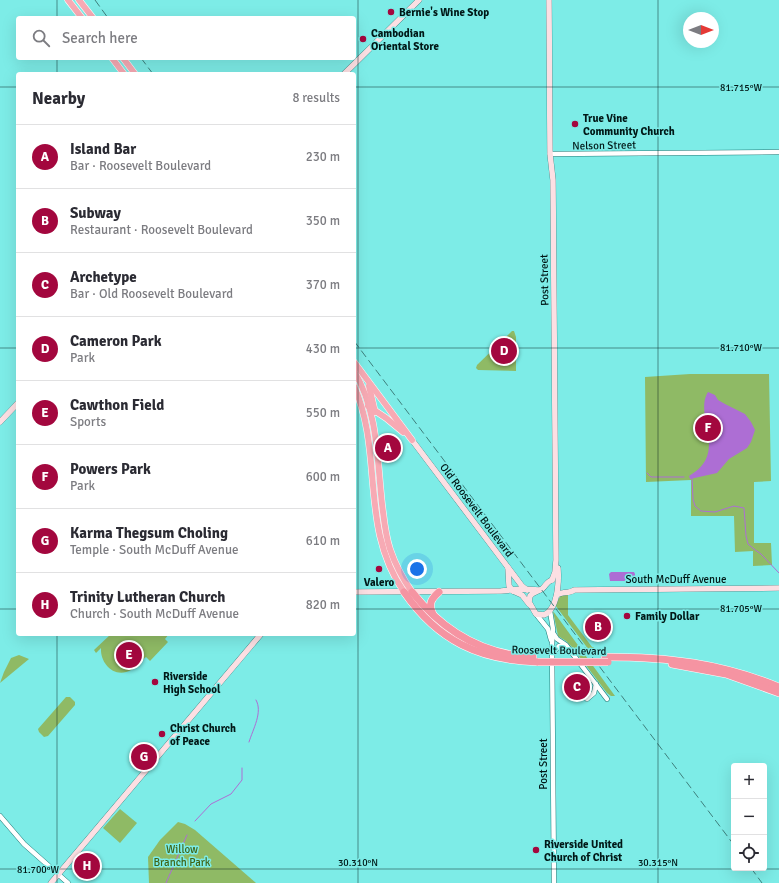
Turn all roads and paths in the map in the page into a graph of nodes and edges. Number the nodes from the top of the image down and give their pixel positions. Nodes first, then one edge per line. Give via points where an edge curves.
1 (68, 0) edge
2 (79, 0) edge
3 (419, 0) edge
4 (548, 0) edge
5 (80, 16) edge
6 (91, 16) edge
7 (112, 60) edge
8 (113, 60) edge
9 (124, 60) edge
10 (119, 72) edge
11 (122, 72) edge
12 (133, 72) edge
13 (346, 72) edge
14 (779, 152) edge
15 (550, 154) junction
16 (356, 365) edge
17 (356, 375) edge
18 (366, 378) junction
19 (357, 393) joint
20 (16, 405) edge
21 (372, 408) junction
22 (0, 422) edge
23 (412, 440) junction
24 (556, 560) junction
25 (508, 567) junction
26 (552, 580) junction
27 (558, 586) junction
28 (779, 588) edge
29 (527, 590) junction
30 (539, 590) junction
31 (574, 590) junction
32 (513, 591) junction
33 (356, 592) edge
34 (404, 592) junction
35 (412, 592) junction
36 (439, 592) junction
37 (557, 595) junction
38 (531, 606) junction
39 (550, 611) junction
40 (536, 614) junction
41 (433, 616) junction
42 (553, 633) junction
43 (259, 636) edge
44 (552, 644) junction
45 (567, 647) junction
46 (552, 654) junction
47 (606, 659) junction
48 (537, 660) junction
49 (596, 684) junction
50 (779, 687) edge
51 (779, 693) edge
52 (587, 699) dead end
53 (607, 699) dead end
54 (0, 816) edge
55 (58, 875) junction
56 (51, 883) edge
57 (68, 883) edge
58 (554, 883) edge

1 - 5 highway
2 - 6 highway
3 - 13 main road
4 - 15 main road, Post Street
7 - 10 highway
8 - 11 highway
9 - 12 highway
14 - 15 street, Nelson Street
15 - 24 main road, Post Street via 553,180
16 - 18 highway
17 - 21 highway, Roosevelt Boulevard
18 - 21 highway
18 - 23 highway
19 - 21 highway
19 - 34 highway, Roosevelt Boulevard via 367,434 377,528 388,564
20 - 22 main road
21 - 23 highway
21 - 35 highway, Roosevelt Boulevard via 386,536 394,560
23 - 25 main road, Old Roosevelt Boulevard
24 - 26 main road, Post Street
24 - 27 main road, Post Street
25 - 29 main road, Old Roosevelt Boulevard
25 - 32 main road via 509,586
26 - 27 main road via 556,581
26 - 30 main road
27 - 31 main road, South McDuff Avenue
27 - 37 main road, Post Street
28 - 31 main road, South McDuff Avenue
29 - 30 main road
29 - 32 main road
30 - 38 main road via 530,596
31 - 37 main road, South McDuff Avenue
32 - 36 main road
32 - 38 main road via 522,595
33 - 34 main road
34 - 35 main road
34 - 48 highway, Roosevelt Boulevard via 435,628 478,653 513,661
35 - 36 main road
35 - 41 highway, Roosevelt Boulevard
36 - 41 highway via 430,604
37 - 39 main road, Post Street
38 - 40 main road
39 - 40 main road via 544,615
39 - 42 street, Post Street
40 - 44 street, Post Street via 546,627
41 - 48 highway, Roosevelt Boulevard via 473,644
42 - 44 street, Post Street
42 - 45 street
43 - 55 main road
44 - 46 street, Post Street
45 - 46 street via 559,646
45 - 49 street
46 - 58 street, Post Street
47 - 48 highway, Roosevelt Boulevard, bridge
47 - 50 highway, Roosevelt Boulevard via 653,658 697,663 740,673
47 - 51 highway, Roosevelt Boulevard via 667,663 697,668 739,678
49 - 52 street via 594,693
49 - 53 street
54 - 55 street via 24,844
55 - 56 main road
55 - 57 street

